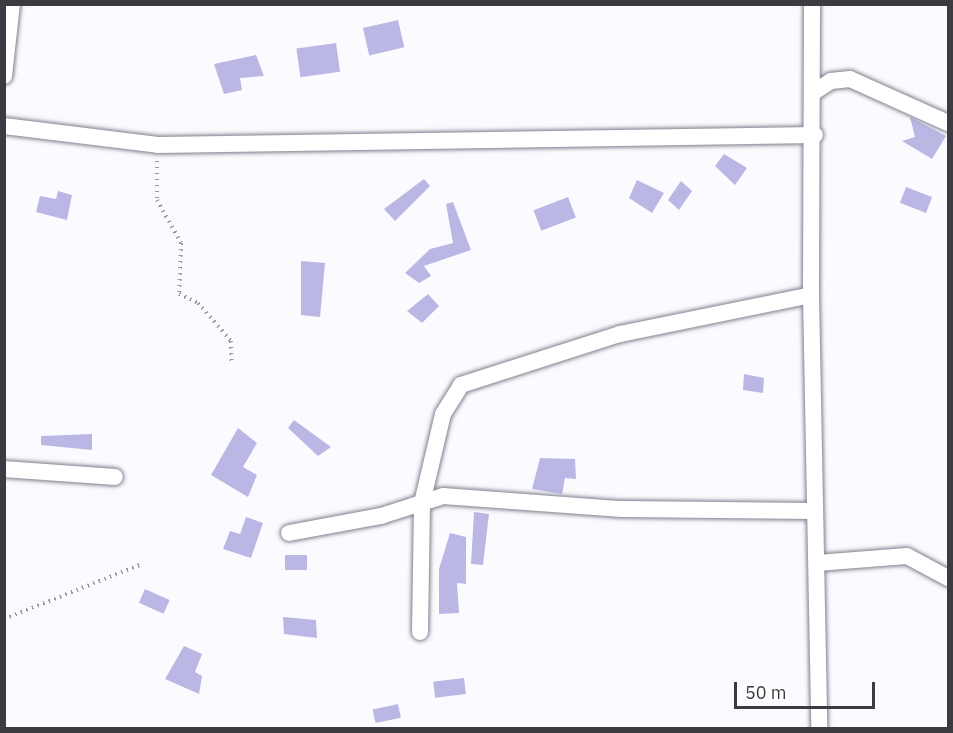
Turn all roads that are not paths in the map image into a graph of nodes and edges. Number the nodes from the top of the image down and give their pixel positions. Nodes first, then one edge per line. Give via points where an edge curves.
1 (12, 4) edge
2 (24, 4) edge
3 (812, 4) edge
4 (11, 25) junction
5 (4, 76) edge
6 (814, 92) junction
7 (948, 123) edge
8 (4, 126) edge
9 (815, 135) junction
10 (811, 295) junction
11 (4, 469) edge
12 (115, 477) dead end
13 (422, 503) junction
14 (815, 511) junction
15 (290, 533) dead end
16 (817, 563) junction
17 (948, 578) edge
18 (420, 632) dead end
19 (819, 729) edge

1 - 4 street
2 - 4 street
3 - 6 street
4 - 5 street
6 - 7 street via 831,81 850,79
6 - 9 street
8 - 9 street via 158,145
9 - 10 street
10 - 13 street via 620,334 461,385 442,414
10 - 14 street
11 - 12 street
13 - 14 street via 443,496 476,495 555,506
13 - 15 street
13 - 18 street
14 - 16 street
16 - 17 street via 908,556
16 - 19 street

